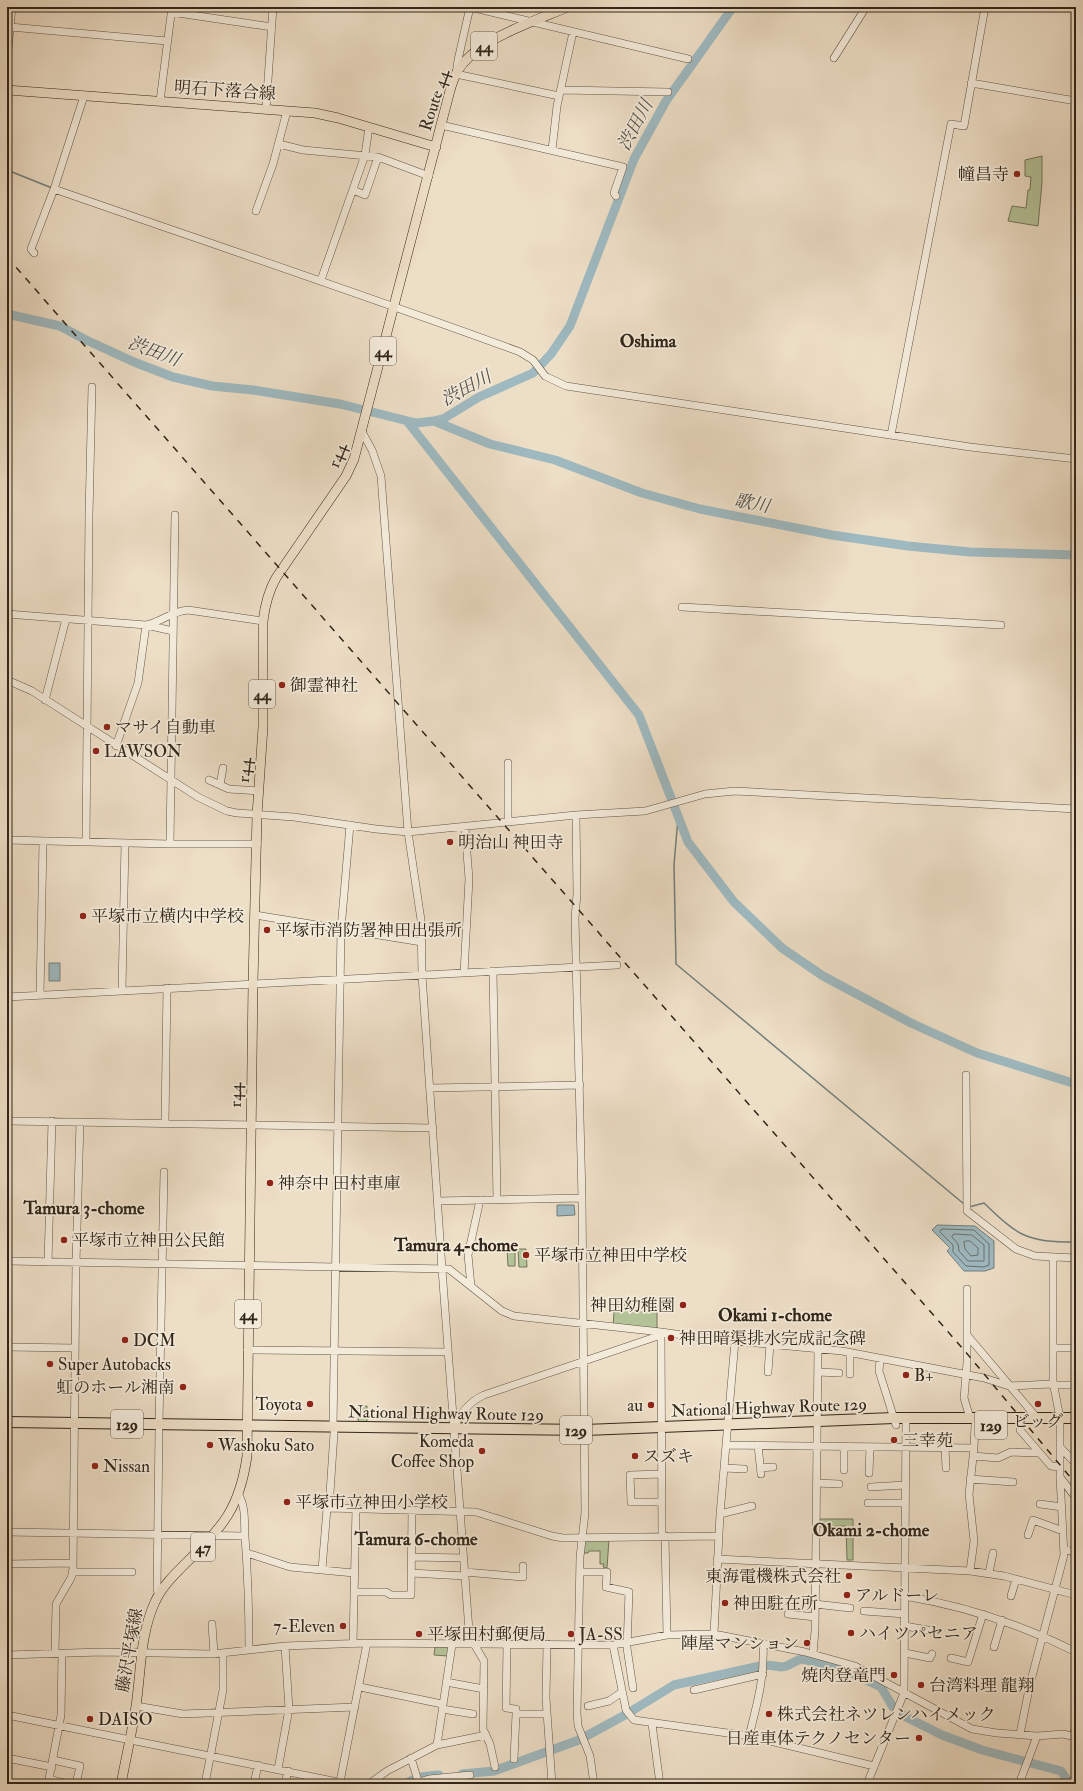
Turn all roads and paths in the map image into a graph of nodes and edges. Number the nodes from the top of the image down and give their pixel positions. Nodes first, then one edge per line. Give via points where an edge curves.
1 (12, 7) edge
2 (273, 7) edge
3 (470, 7) edge
4 (568, 7) edge
5 (866, 7) edge
6 (985, 7) edge
7 (171, 10) edge
8 (531, 22) junction
9 (10, 27) junction
10 (272, 27) junction
11 (573, 32) junction
12 (167, 41) junction
13 (834, 58) dead end
14 (688, 59) dead end
15 (7, 61) edge
16 (456, 74) junction
17 (972, 83) junction
18 (7, 90) edge
19 (668, 92) dead end
20 (560, 93) junction
21 (84, 96) junction
22 (160, 101) junction
23 (1076, 101) edge
24 (266, 109) junction
25 (288, 110) junction
26 (442, 125) junction
27 (369, 127) junction
28 (279, 144) junction
29 (436, 147) junction
30 (552, 150) junction
31 (365, 156) junction
32 (378, 157) junction
33 (429, 176) junction
34 (54, 189) junction
35 (352, 190) junction
36 (616, 196) dead end
37 (256, 211) dead end
38 (34, 253) dead end
39 (322, 280) junction
40 (394, 306) junction
41 (92, 387) dead end
42 (362, 432) junction
43 (891, 435) junction
44 (1076, 459) edge
45 (175, 515) dead end
46 (682, 607) dead end
47 (174, 613) junction
48 (7, 614) edge
49 (66, 619) junction
50 (87, 620) junction
51 (263, 621) junction
52 (146, 625) junction
53 (1001, 625) dead end
54 (173, 631) junction
55 (7, 680) edge
56 (45, 700) junction
57 (87, 727) junction
58 (116, 746) junction
59 (508, 763) dead end
60 (223, 768) dead end
61 (209, 780) dead end
62 (170, 781) junction
63 (220, 785) junction
64 (258, 791) junction
65 (1076, 808) edge
66 (576, 815) junction
67 (257, 816) junction
68 (508, 822) junction
69 (350, 825) junction
70 (465, 827) junction
71 (408, 832) junction
72 (7, 840) edge
73 (43, 841) junction
74 (86, 842) junction
75 (125, 843) junction
76 (170, 844) junction
77 (257, 844) junction
78 (255, 915) junction
79 (341, 929) junction
80 (422, 942) junction
81 (617, 965) dead end
82 (578, 967) junction
83 (493, 971) junction
84 (464, 973) junction
85 (422, 975) junction
86 (340, 979) junction
87 (253, 983) junction
88 (167, 988) junction
89 (122, 990) junction
90 (40, 995) junction
91 (7, 997) edge
92 (966, 1075) dead end
93 (580, 1085) junction
94 (494, 1086) junction
95 (430, 1088) junction
96 (7, 1121) edge
97 (52, 1121) junction
98 (80, 1122) junction
99 (165, 1123) junction
100 (251, 1126) junction
101 (338, 1126) junction
102 (433, 1128) junction
103 (164, 1172) dead end
104 (582, 1198) junction
105 (497, 1199) junction
106 (480, 1200) junction
107 (438, 1201) junction
108 (1053, 1258) junction
109 (1076, 1258) edge
110 (7, 1261) edge
111 (48, 1262) junction
112 (76, 1263) junction
113 (163, 1264) junction
114 (248, 1266) junction
115 (336, 1268) junction
116 (442, 1269) junction
117 (471, 1286) junction
118 (967, 1289) dead end
119 (583, 1324) junction
120 (661, 1333) junction
121 (967, 1335) junction
122 (735, 1341) junction
123 (770, 1344) junction
124 (7, 1347) edge
125 (75, 1348) junction
126 (818, 1348) junction
127 (1053, 1348) junction
128 (1076, 1348) edge
129 (248, 1350) junction
130 (335, 1351) junction
131 (447, 1352) junction
132 (850, 1353) junction
133 (880, 1359) junction
134 (584, 1361) junction
135 (768, 1372) dead end
136 (818, 1372) junction
137 (839, 1373) dead end
138 (850, 1374) dead end
139 (966, 1375) junction
140 (1053, 1385) junction
141 (1076, 1385) edge
142 (1010, 1386) junction
143 (1037, 1418) junction
144 (1076, 1418) edge
145 (972, 1421) junction
146 (1060, 1421) junction
147 (7, 1422) edge
148 (900, 1422) junction
149 (817, 1424) junction
150 (1020, 1424) junction
151 (1076, 1424) edge
152 (74, 1426) junction
153 (7, 1428) edge
154 (159, 1428) junction
155 (728, 1428) junction
156 (247, 1429) junction
157 (333, 1430) junction
158 (662, 1431) junction
159 (455, 1432) junction
160 (585, 1434) junction
161 (726, 1444) junction
162 (758, 1445) junction
163 (818, 1446) junction
164 (844, 1446) junction
165 (870, 1447) junction
166 (906, 1447) junction
167 (1060, 1447) junction
168 (945, 1448) junction
169 (974, 1452) junction
170 (1039, 1452) junction
171 (1067, 1453) junction
172 (1076, 1456) edge
173 (1076, 1464) edge
174 (773, 1467) dead end
175 (1059, 1467) junction
176 (724, 1468) junction
177 (946, 1468) dead end
178 (744, 1469) dead end
179 (844, 1470) dead end
180 (869, 1473) dead end
181 (662, 1474) junction
182 (1060, 1477) junction
183 (970, 1479) junction
184 (817, 1483) junction
185 (1009, 1483) dead end
186 (839, 1484) dead end
187 (905, 1485) junction
188 (871, 1487) dead end
189 (239, 1495) junction
190 (1076, 1498) edge
191 (662, 1502) junction
192 (868, 1502) dead end
193 (905, 1503) junction
194 (1040, 1504) dead end
195 (752, 1506) dead end
196 (1062, 1507) junction
197 (329, 1508) junction
198 (356, 1508) junction
199 (412, 1511) junction
200 (460, 1511) junction
201 (720, 1514) junction
202 (1028, 1531) dead end
203 (1064, 1531) junction
204 (7, 1532) edge
205 (72, 1534) junction
206 (157, 1535) junction
207 (213, 1536) junction
208 (245, 1536) junction
209 (663, 1536) junction
210 (719, 1536) junction
211 (582, 1537) junction
212 (1064, 1552) junction
213 (247, 1553) junction
214 (993, 1553) dead end
215 (1076, 1553) edge
216 (411, 1557) junction
217 (464, 1558) junction
218 (717, 1559) junction
219 (72, 1563) junction
220 (7, 1564) edge
221 (815, 1564) junction
222 (523, 1566) dead end
223 (322, 1569) junction
224 (904, 1569) junction
225 (970, 1571) junction
226 (72, 1572) junction
227 (132, 1572) dead end
228 (354, 1572) junction
229 (580, 1572) junction
230 (411, 1573) junction
231 (989, 1573) junction
232 (465, 1574) junction
233 (1016, 1579) junction
234 (1056, 1589) junction
235 (354, 1592) junction
236 (159, 1594) junction
237 (1076, 1595) edge
238 (904, 1596) junction
239 (1011, 1596) dead end
240 (815, 1604) junction
241 (850, 1608) dead end
242 (864, 1611) dead end
243 (788, 1614) dead end
244 (905, 1614) junction
245 (983, 1614) junction
246 (815, 1617) junction
247 (1002, 1620) junction
248 (212, 1624) dead end
249 (905, 1626) junction
250 (933, 1631) dead end
251 (714, 1634) junction
252 (667, 1635) junction
253 (1043, 1636) junction
254 (627, 1642) junction
255 (367, 1643) junction
256 (763, 1643) junction
257 (353, 1644) junction
258 (452, 1644) junction
259 (472, 1644) junction
260 (547, 1644) junction
261 (579, 1644) junction
262 (506, 1645) junction
263 (613, 1645) junction
264 (285, 1646) junction
265 (994, 1647) dead end
266 (249, 1650) junction
267 (1076, 1652) edge
268 (59, 1653) junction
269 (142, 1653) junction
270 (223, 1653) junction
271 (905, 1653) junction
272 (214, 1654) junction
273 (813, 1654) junction
274 (7, 1655) edge
275 (930, 1658) dead end
276 (954, 1660) dead end
277 (763, 1674) junction
278 (446, 1682) junction
279 (360, 1686) junction
280 (633, 1688) dead end
281 (484, 1689) junction
282 (694, 1690) dead end
283 (622, 1692) junction
284 (904, 1693) junction
285 (136, 1706) junction
286 (442, 1706) junction
287 (588, 1706) dead end
288 (355, 1707) junction
289 (289, 1710) junction
290 (219, 1713) junction
291 (473, 1714) dead end
292 (516, 1714) junction
293 (547, 1714) junction
294 (7, 1715) edge
295 (652, 1724) junction
296 (59, 1725) junction
297 (1076, 1726) edge
298 (1020, 1734) junction
299 (486, 1735) junction
300 (749, 1736) junction
301 (1037, 1736) junction
302 (1075, 1736) edge
303 (130, 1739) junction
304 (437, 1745) junction
305 (210, 1756) junction
306 (7, 1758) edge
307 (411, 1758) junction
308 (514, 1759) dead end
309 (52, 1764) junction
310 (258, 1765) junction
311 (874, 1766) junction
312 (495, 1767) dead end
313 (278, 1769) junction
314 (288, 1771) junction
315 (470, 1775) dead end
316 (48, 1782) edge
317 (340, 1782) junction
318 (416, 1783) edge
319 (68, 1784) edge
320 (76, 1784) edge
321 (121, 1784) edge
322 (205, 1784) edge
323 (254, 1784) edge
324 (285, 1784) edge
325 (348, 1784) edge
326 (369, 1784) edge
327 (552, 1784) edge
328 (594, 1784) edge
329 (660, 1784) edge
330 (867, 1784) edge
331 (1019, 1784) edge

1 - 9 street
2 - 10 street
3 - 8 street
3 - 16 street
4 - 8 main road, Route 44 / 44
5 - 13 street
6 - 17 street
7 - 10 street
7 - 12 street
8 - 11 street
8 - 16 main road, Route 44 / 44 via 486,44 464,63
9 - 12 street
9 - 15 street
10 - 24 street
11 - 14 street
11 - 20 street
12 - 22 street
16 - 20 street
16 - 26 main road, Route 44 / 44
17 - 23 street
17 - 43 street via 964,126 951,124
18 - 21 main road, 明石下落合線
19 - 20 street
20 - 30 street
21 - 22 main road, 明石下落合線
21 - 34 street
22 - 24 main road, 明石下落合線
24 - 25 main road, 明石下落合線
25 - 27 main road, 明石下落合線 via 338,118
25 - 28 street
26 - 29 main road, Route 44 / 44
26 - 30 street
27 - 29 main road, 明石下落合線
27 - 31 street
28 - 31 street via 303,150
28 - 37 street
29 - 33 main road, r44 / 44
30 - 36 street via 623,167 614,194
31 - 32 street
31 - 35 street
32 - 33 street
32 - 35 street via 365,195
33 - 40 main road, r44 / 44
34 - 38 street via 31,249
34 - 39 street
35 - 39 street
39 - 40 street
40 - 42 main road, r44 / 44
40 - 43 street via 520,352 533,360 545,376 566,386
41 - 50 street
42 - 51 main road, r44 / 44 via 346,476 270,587
42 - 71 street via 372,450 381,476
43 - 44 street via 1013,453
45 - 47 street
46 - 53 street
47 - 51 street via 188,610
47 - 52 street
47 - 54 street
48 - 49 street
49 - 50 street
49 - 56 street
50 - 52 street
50 - 57 street
51 - 64 main road, r44 / 44 via 263,734
52 - 54 street
52 - 58 street via 138,684
54 - 62 street
55 - 56 street
56 - 57 street
57 - 58 street
57 - 74 street
58 - 62 street
59 - 68 street
60 - 63 street
61 - 63 street
62 - 67 street via 227,811
62 - 76 street
63 - 64 street via 229,789
64 - 67 main road, r44 / 44
65 - 66 street via 736,791 705,794 645,811
66 - 68 street
66 - 82 street via 575,918
67 - 69 street via 294,817
67 - 77 main road, r44 / 44
68 - 70 street
69 - 71 street
69 - 79 street
70 - 71 street
70 - 84 street via 469,879
71 - 80 street
72 - 73 street
73 - 74 street
73 - 90 street
74 - 75 street
75 - 76 street
75 - 89 street
76 - 77 street
77 - 78 main road, r44 / 44
78 - 79 street
78 - 87 main road, r44 / 44
79 - 80 street
79 - 86 street
80 - 85 street
81 - 82 street
82 - 83 street
82 - 93 street
83 - 84 street
83 - 94 street
84 - 85 street
85 - 86 street
85 - 95 street
86 - 87 street
86 - 101 street
87 - 88 street
87 - 100 main road, r44 / 44
88 - 89 street
88 - 99 street
89 - 90 street
90 - 91 street
92 - 108 street via 967,1211 1016,1249 1035,1256
93 - 94 street
93 - 104 street
94 - 95 street
94 - 105 street
95 - 102 street
96 - 97 street
97 - 98 street
97 - 111 street
98 - 99 street
98 - 112 street
99 - 100 street
100 - 101 street
100 - 114 main road, r44 / 44
101 - 102 street
101 - 115 street
102 - 107 street
103 - 113 street
104 - 105 street
104 - 119 street
105 - 106 street
106 - 107 street
106 - 117 street via 468,1255
107 - 116 street
108 - 109 street
108 - 127 street
110 - 111 street
111 - 112 street
112 - 113 street
112 - 125 street
113 - 114 street
113 - 154 street
114 - 115 street
114 - 129 main road, r44 / 44
115 - 116 street
115 - 130 street
116 - 117 street via 449,1269
116 - 131 street
117 - 119 street via 502,1311 514,1316
118 - 121 street
119 - 120 street
119 - 134 street
120 - 122 street
120 - 134 street
120 - 158 street
121 - 139 street
121 - 142 street
122 - 123 street
122 - 155 street
123 - 126 street
123 - 135 street
124 - 125 street
125 - 152 street
126 - 132 street
126 - 136 street
127 - 128 street
127 - 140 street
129 - 130 street
129 - 156 main road, r44 / 44
130 - 131 street
130 - 157 street
131 - 159 street
132 - 133 street
132 - 138 street
133 - 139 street
133 - 148 street via 879,1371
134 - 159 street via 473,1400 461,1414
134 - 160 street
136 - 137 street
136 - 149 street
139 - 142 street
139 - 145 street via 964,1398
140 - 141 street
140 - 142 street
140 - 146 street
142 - 143 street
143 - 145 highway, National Highway Route 129 / 129
143 - 146 highway, National Highway Route 129 / 129
144 - 146 highway, National Highway Route 129 / 129
145 - 148 highway, National Highway Route 129 / 129
145 - 150 highway, National Highway Route 129 / 129
145 - 169 street
146 - 150 highway, National Highway Route 129 / 129
146 - 151 highway, National Highway Route 129 / 129
146 - 167 street
147 - 152 highway, National Highway Route 129 / 129
148 - 149 highway, National Highway Route 129 / 129
148 - 166 street
149 - 155 highway, National Highway Route 129 / 129
149 - 163 street
150 - 170 street via 1020,1430
152 - 153 highway, National Highway Route 129 / 129
152 - 154 highway, National Highway Route 129 / 129
152 - 205 street
154 - 156 highway, National Highway Route 129 / 129
154 - 206 street
155 - 158 highway, National Highway Route 129 / 129
155 - 161 street
156 - 157 highway, National Highway Route 129 / 129
156 - 189 main road, 藤沢平塚線 / 47 via 245,1471
157 - 159 highway, National Highway Route 129 / 129
157 - 197 street
158 - 160 highway, National Highway Route 129 / 129
158 - 181 street
159 - 160 highway, National Highway Route 129 / 129
159 - 200 street
160 - 211 street via 585,1513
161 - 162 street
161 - 176 street
162 - 163 street
162 - 174 street via 760,1471
163 - 164 street
163 - 184 street
164 - 165 street
164 - 179 street
165 - 166 street
165 - 180 street
166 - 168 street
166 - 187 street
167 - 171 street
167 - 175 street
168 - 169 street
168 - 177 street
169 - 170 street via 998,1458 1011,1452
169 - 183 street
170 - 175 street via 1051,1466
171 - 172 street
171 - 173 street
175 - 182 street
176 - 178 street
176 - 201 street
181 - 191 street
181 - 191 street via 630,1475 631,1502
182 - 190 street
182 - 196 street
183 - 185 street via 987,1477
183 - 225 street via 974,1542
184 - 186 street
184 - 221 street
187 - 188 street
187 - 193 street
189 - 207 main road, 藤沢平塚線 / 47
189 - 208 street via 244,1504
191 - 209 street
192 - 193 street via 889,1505
193 - 224 street
194 - 196 street
195 - 201 street
196 - 203 street
197 - 198 street
197 - 223 street
198 - 199 street
198 - 228 street
199 - 200 street
199 - 216 street
200 - 211 street via 484,1514 552,1536
200 - 217 street
201 - 210 street
202 - 203 street via 1033,1520
203 - 212 street
204 - 205 street
205 - 206 street
205 - 219 street
206 - 207 street
206 - 236 street via 156,1590
207 - 208 street
207 - 236 main road, 藤沢平塚線 / 47 via 171,1578
208 - 213 street
209 - 210 street
209 - 211 street
209 - 252 street
210 - 218 street
211 - 229 street
212 - 215 street
212 - 234 street
213 - 223 street via 290,1567
213 - 266 street
214 - 231 street
216 - 217 street
216 - 230 street
217 - 232 street
218 - 221 street
218 - 251 street
219 - 220 street
219 - 226 street
221 - 224 street
221 - 240 street
222 - 232 street via 523,1577
223 - 228 street
224 - 225 street
224 - 238 street
225 - 231 street
226 - 227 street
226 - 268 street via 56,1604
228 - 235 street
229 - 254 street via 606,1572 606,1588 629,1592
229 - 261 street
230 - 232 street
230 - 235 street via 411,1595
231 - 233 street
232 - 259 street
233 - 234 street
233 - 239 street
234 - 237 street
234 - 253 street
235 - 257 street
236 - 269 main road, 藤沢平塚線 / 47 via 152,1608
238 - 244 street
238 - 245 street
240 - 241 street
240 - 246 street
242 - 244 street
243 - 246 street
244 - 249 street
245 - 247 street
245 - 276 street via 973,1639 968,1662
246 - 273 street
247 - 253 street
247 - 265 street
248 - 272 street
249 - 250 street
249 - 271 street
251 - 252 street
251 - 256 street
252 - 254 street
253 - 267 street
253 - 298 street via 1029,1686
254 - 263 street
254 - 280 street
255 - 257 street
255 - 258 street
255 - 279 street
256 - 273 street
256 - 277 street
257 - 264 street
258 - 259 street
258 - 278 street
259 - 262 street
259 - 281 street via 484,1661
260 - 261 street
260 - 262 street
260 - 293 street
261 - 263 street
261 - 328 street via 578,1726 590,1756
262 - 292 street via 506,1708 516,1709
263 - 283 street
264 - 266 street
264 - 289 street
266 - 270 street
268 - 269 street
268 - 274 street
268 - 296 street via 62,1703
269 - 272 street
269 - 285 main road, 藤沢平塚線 / 47
270 - 272 street
270 - 290 street via 223,1690
271 - 275 street
271 - 284 street
273 - 284 street via 855,1666
277 - 282 street
277 - 300 street
278 - 281 street
278 - 286 street
279 - 286 street
279 - 288 street
281 - 299 street via 483,1729
283 - 287 street via 609,1701
283 - 295 street via 629,1716 638,1722
284 - 298 street via 972,1729 997,1734
284 - 311 street
285 - 290 street via 183,1714
285 - 303 main road, 藤沢平塚線 / 47
286 - 291 street
286 - 304 street
288 - 289 street
288 - 317 street
289 - 290 street
289 - 313 street
290 - 305 street
292 - 293 street
292 - 308 street
293 - 327 street
294 - 296 street
295 - 300 street
295 - 329 street
296 - 303 street
296 - 309 street
297 - 302 street
298 - 301 street
299 - 304 street
299 - 312 street
300 - 311 street
301 - 302 street
301 - 331 street
303 - 305 street
303 - 321 main road, 藤沢平塚線 / 47
304 - 307 street
305 - 310 street
305 - 322 street
306 - 309 street
307 - 318 street
307 - 326 street
309 - 316 street
309 - 320 street via 80,1766
310 - 313 street
310 - 323 street
311 - 330 street
313 - 314 street
314 - 317 street
314 - 324 street
315 - 318 street
316 - 319 street
317 - 325 street

